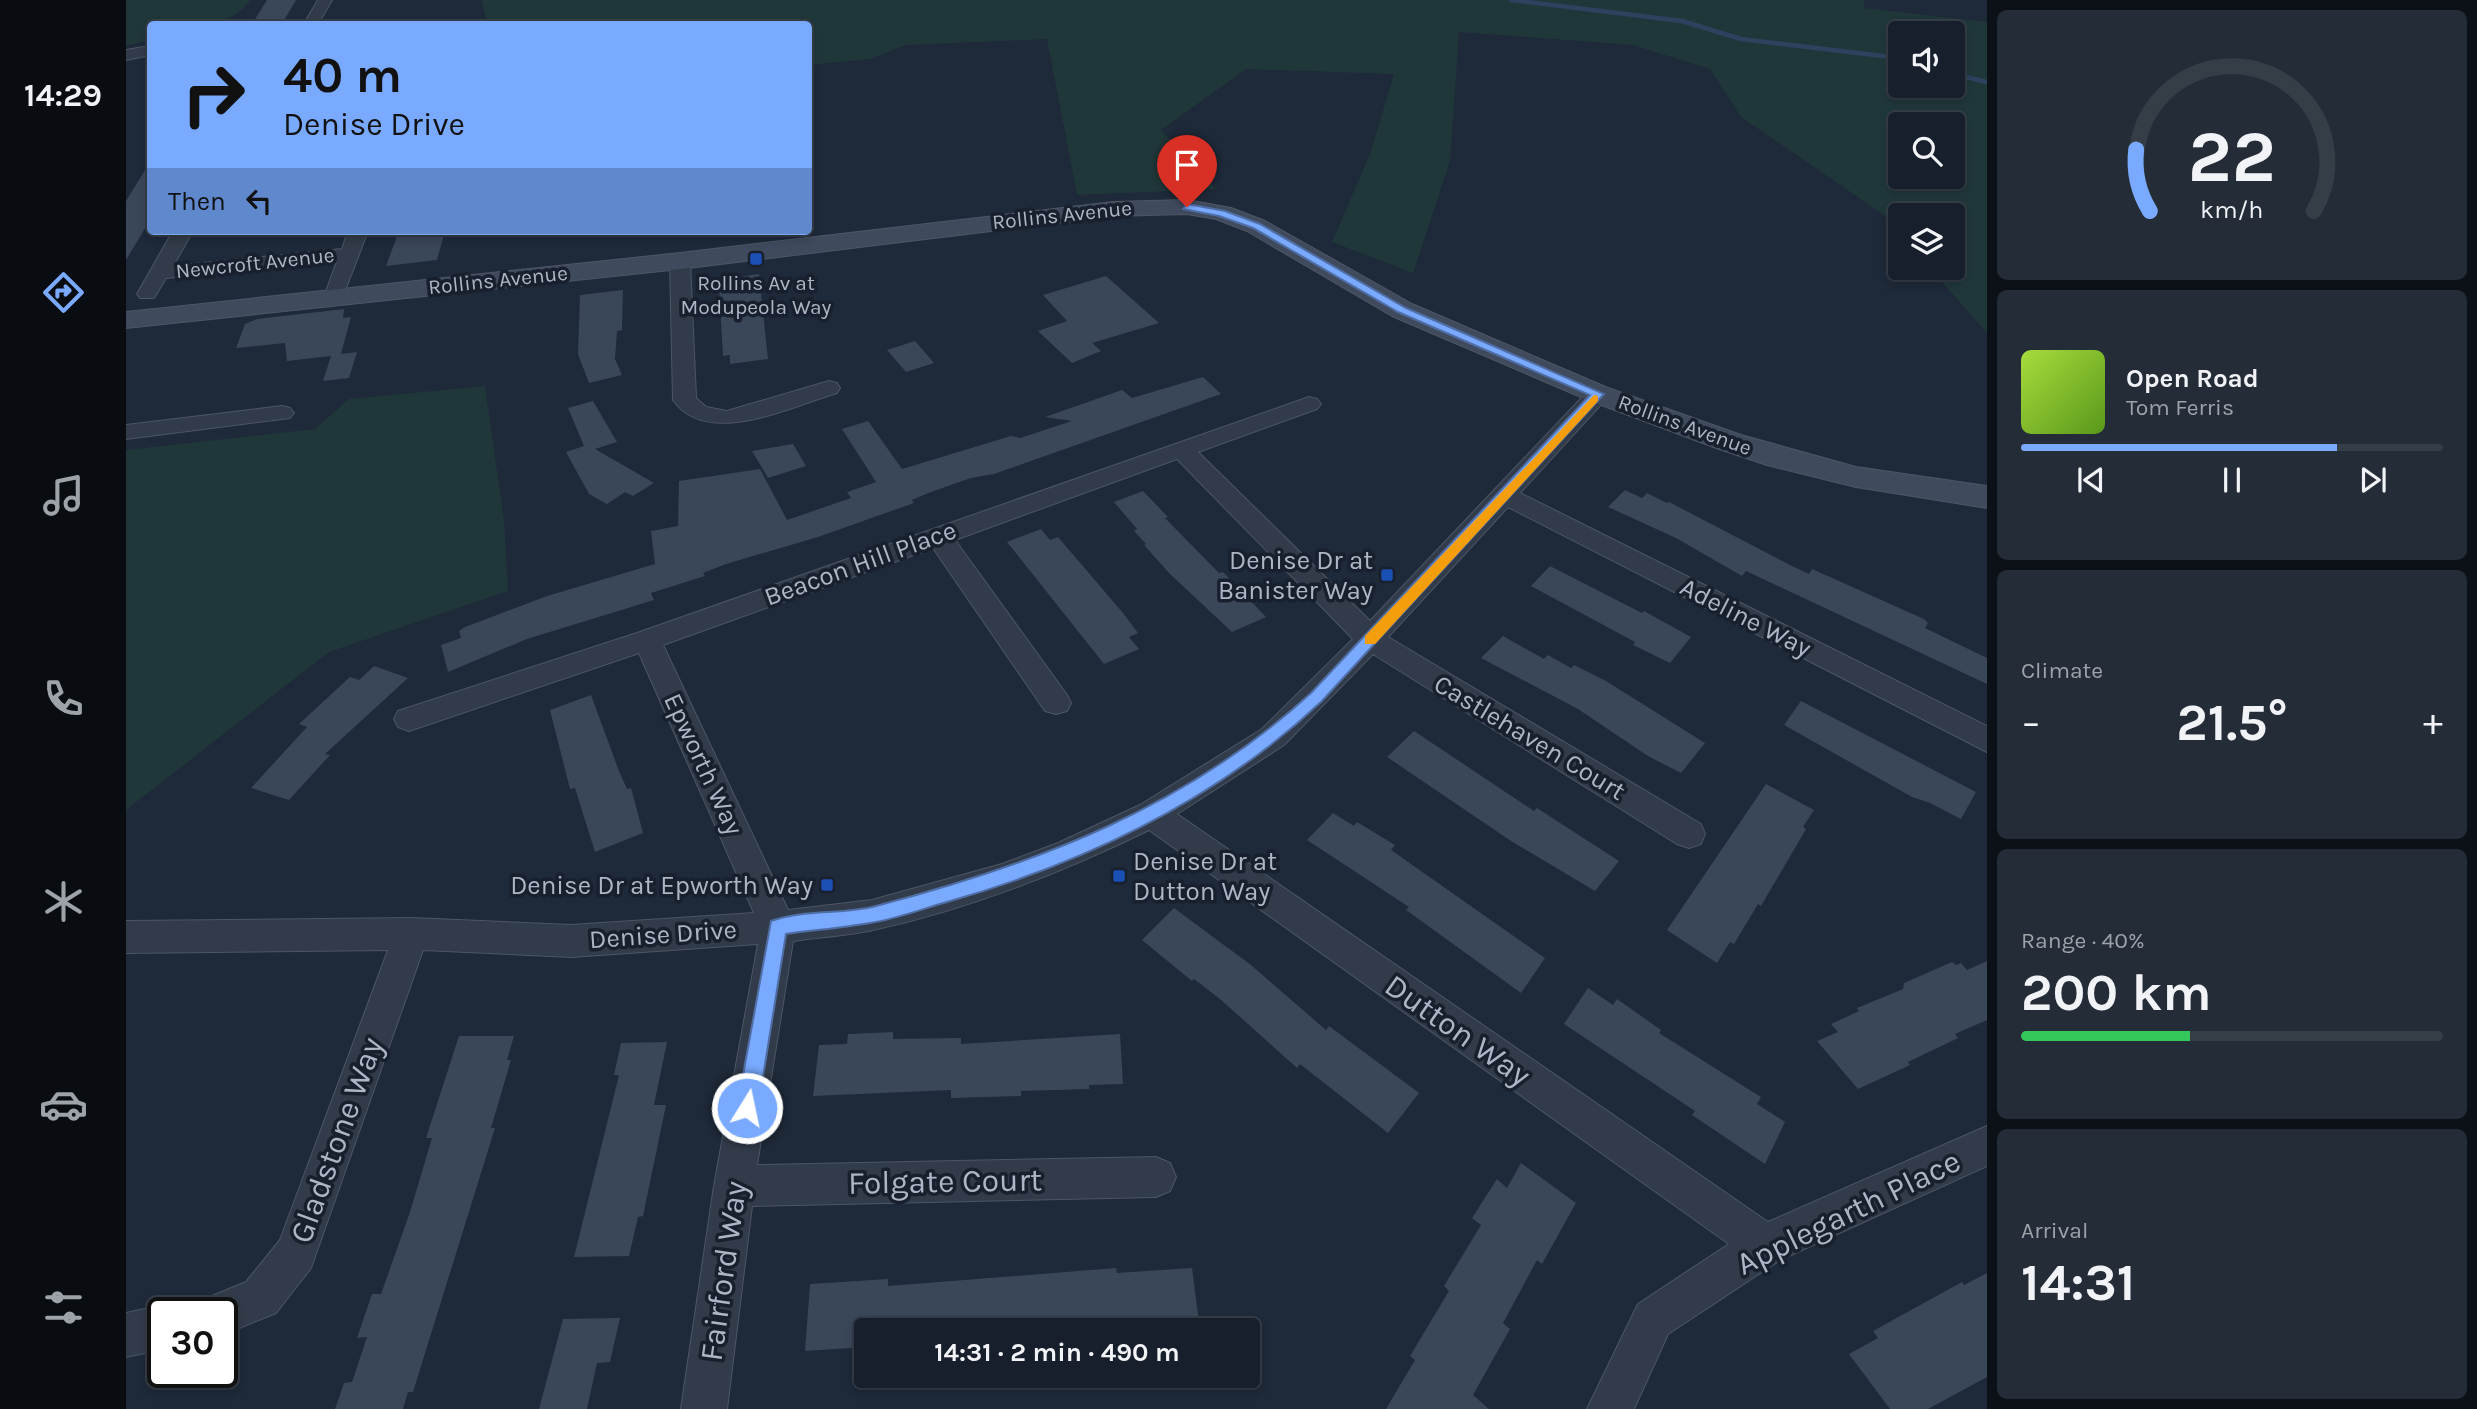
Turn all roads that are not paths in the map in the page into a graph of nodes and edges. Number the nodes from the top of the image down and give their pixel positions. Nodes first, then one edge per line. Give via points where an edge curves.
1 (325, 0) edge
2 (313, 21) edge
3 (147, 52) edge
4 (126, 55) edge
5 (182, 235) edge
6 (357, 235) edge
7 (350, 254) junction
8 (680, 261) junction
9 (160, 273) junction
10 (147, 294) dead end
11 (334, 297) junction
12 (126, 320) edge
13 (829, 388) dead end
14 (1598, 394) junction
15 (1309, 404) dead end
16 (282, 413) dead end
17 (126, 432) edge
18 (1183, 451) junction
19 (1505, 495) junction
20 (1987, 497) edge
21 (938, 535) junction
22 (1371, 639) junction
23 (647, 640) junction
24 (1056, 703) dead end
25 (409, 719) dead end
26 (1987, 740) edge
27 (1151, 814) junction
28 (1689, 834) dead end
29 (778, 927) junction
30 (411, 934) junction
31 (126, 937) edge
32 (1987, 1146) edge
33 (1156, 1177) dead end
34 (734, 1186) junction
35 (1765, 1245) junction
36 (238, 1307) edge
37 (147, 1330) edge
38 (126, 1335) edge
39 (704, 1409) edge
40 (1610, 1409) edge

1 - 2 street
3 - 4 street
5 - 9 street
6 - 7 street
7 - 9 street, Newcroft Avenue
7 - 11 street
8 - 11 street, Rollins Avenue
8 - 13 street via 685,400 699,413 728,418
8 - 14 street, Rollins Avenue via 1114,209 1205,209 1256,226 1402,310
9 - 10 street
11 - 12 street, Rollins Avenue
14 - 19 street, Denise Drive
14 - 20 street, Rollins Avenue via 1778,458 1856,477
15 - 18 street, Beacon Hill Place
16 - 17 street
18 - 21 street, Beacon Hill Place
18 - 22 street, Castlehaven Court
19 - 22 street, Denise Drive
19 - 26 street, Adeline Way
21 - 23 street, Beacon Hill Place
21 - 24 street
22 - 27 street, Denise Drive via 1273,737
22 - 28 street, Castlehaven Court
23 - 25 street, Beacon Hill Place
23 - 29 street, Epworth Way
27 - 29 street, Denise Drive via 1070,853 978,886 872,915
27 - 35 street, Dutton Way
29 - 30 street, Denise Drive via 570,940
29 - 34 street, Fairford Way
30 - 31 street, Denise Drive
30 - 36 street, Gladstone Way via 296,1253 261,1298
32 - 35 street, Applegarth Place
33 - 34 street, Folgate Court
34 - 39 street, Fairford Way
35 - 40 street, Applegarth Place via 1653,1319
37 - 38 street

